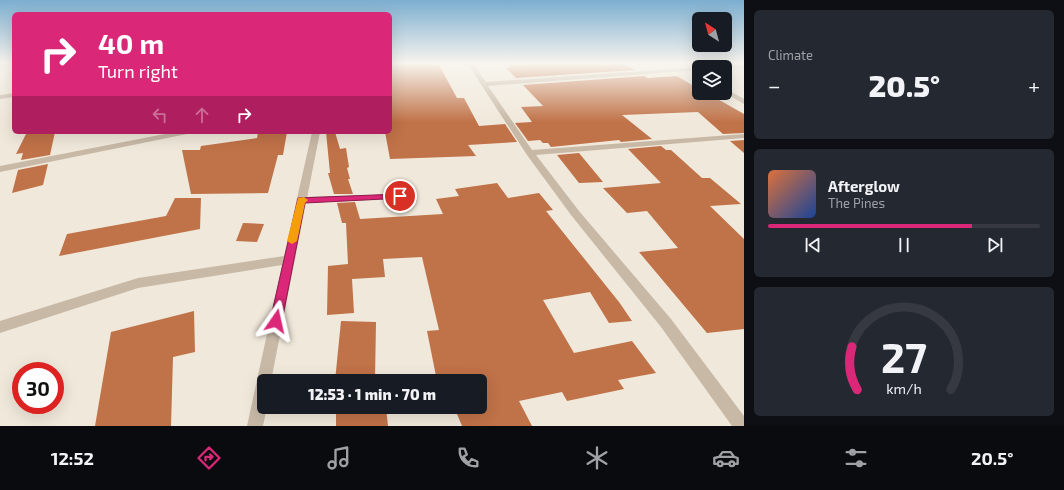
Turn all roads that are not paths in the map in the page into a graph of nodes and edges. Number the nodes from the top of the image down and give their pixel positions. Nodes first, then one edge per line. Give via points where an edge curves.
1 (499, 83) edge
2 (484, 84) joint
3 (732, 94) edge
4 (12, 95) edge
5 (0, 97) edge
6 (744, 102) edge
7 (164, 134) edge
8 (316, 134) edge
9 (142, 136) edge
10 (744, 136) edge
11 (530, 153) junction
12 (0, 169) edge
13 (400, 196) dead end
14 (301, 200) junction
15 (288, 260) junction
16 (0, 326) edge
17 (266, 374) edge
18 (257, 414) edge
19 (255, 426) edge
20 (742, 426) edge

1 - 2 street
2 - 11 street
3 - 6 street
4 - 5 street
7 - 9 street
8 - 14 street
9 - 12 street
10 - 11 street
11 - 20 street via 666,324
13 - 14 street
14 - 15 street
15 - 16 street via 138,283
15 - 17 street
18 - 19 street

